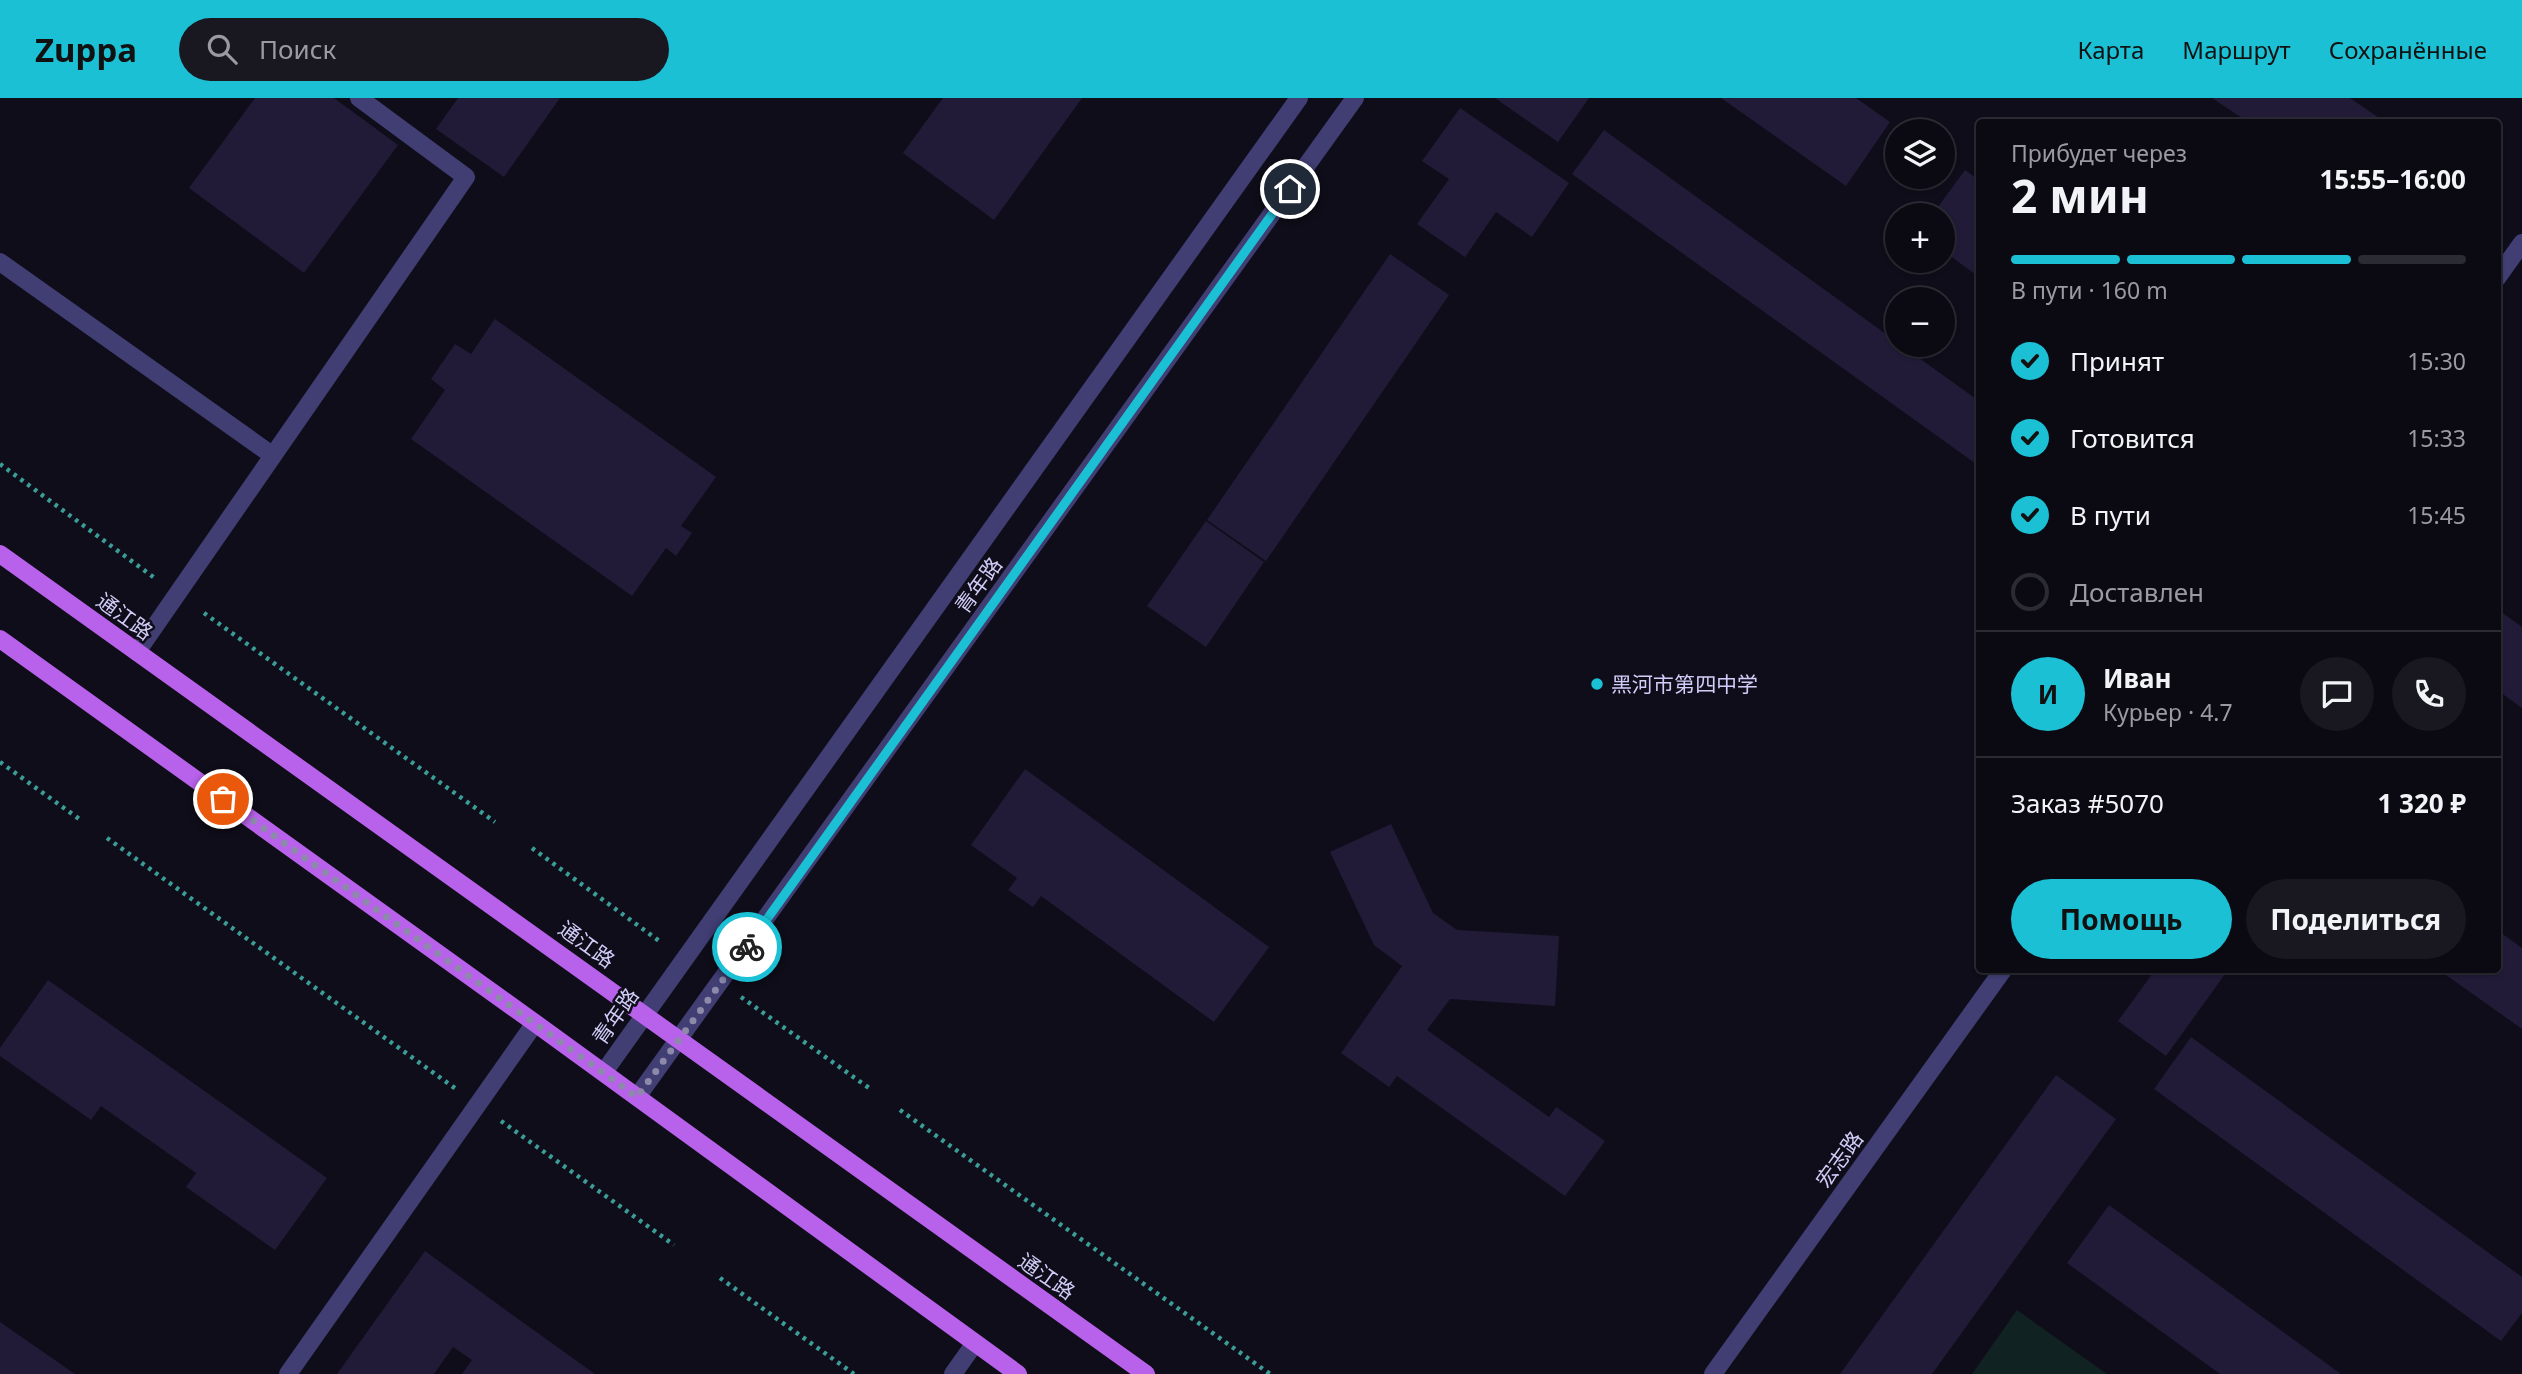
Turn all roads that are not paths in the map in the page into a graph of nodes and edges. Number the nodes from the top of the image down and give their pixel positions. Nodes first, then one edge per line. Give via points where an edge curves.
1 (359, 98) edge
2 (1299, 98) edge
3 (1355, 98) edge
4 (2522, 243) edge
5 (0, 262) edge
6 (2501, 272) edge
7 (272, 455) junction
8 (0, 554) edge
9 (0, 639) edge
10 (137, 652) junction
11 (2001, 973) edge
12 (644, 1014) junction
13 (535, 1023) junction
14 (680, 1039) junction
15 (604, 1073) junction
16 (637, 1097) junction
17 (975, 1343) junction
18 (288, 1374) edge
19 (953, 1374) edge
20 (1018, 1374) edge
21 (1146, 1374) edge
22 (1713, 1374) edge

1 - 7 street via 466,177
2 - 12 street, 青年路
3 - 14 street, 青年路
4 - 6 street
5 - 7 street
7 - 10 street
8 - 10 main road, 通江路
9 - 13 main road
10 - 12 main road, 通江路
11 - 22 street, 宏志路
12 - 14 main road, 通江路
12 - 15 street, 青年路
13 - 15 main road
13 - 18 street
14 - 16 street, 青年路
14 - 21 main road, 通江路
15 - 16 main road
16 - 17 main road
17 - 19 street
17 - 20 main road

